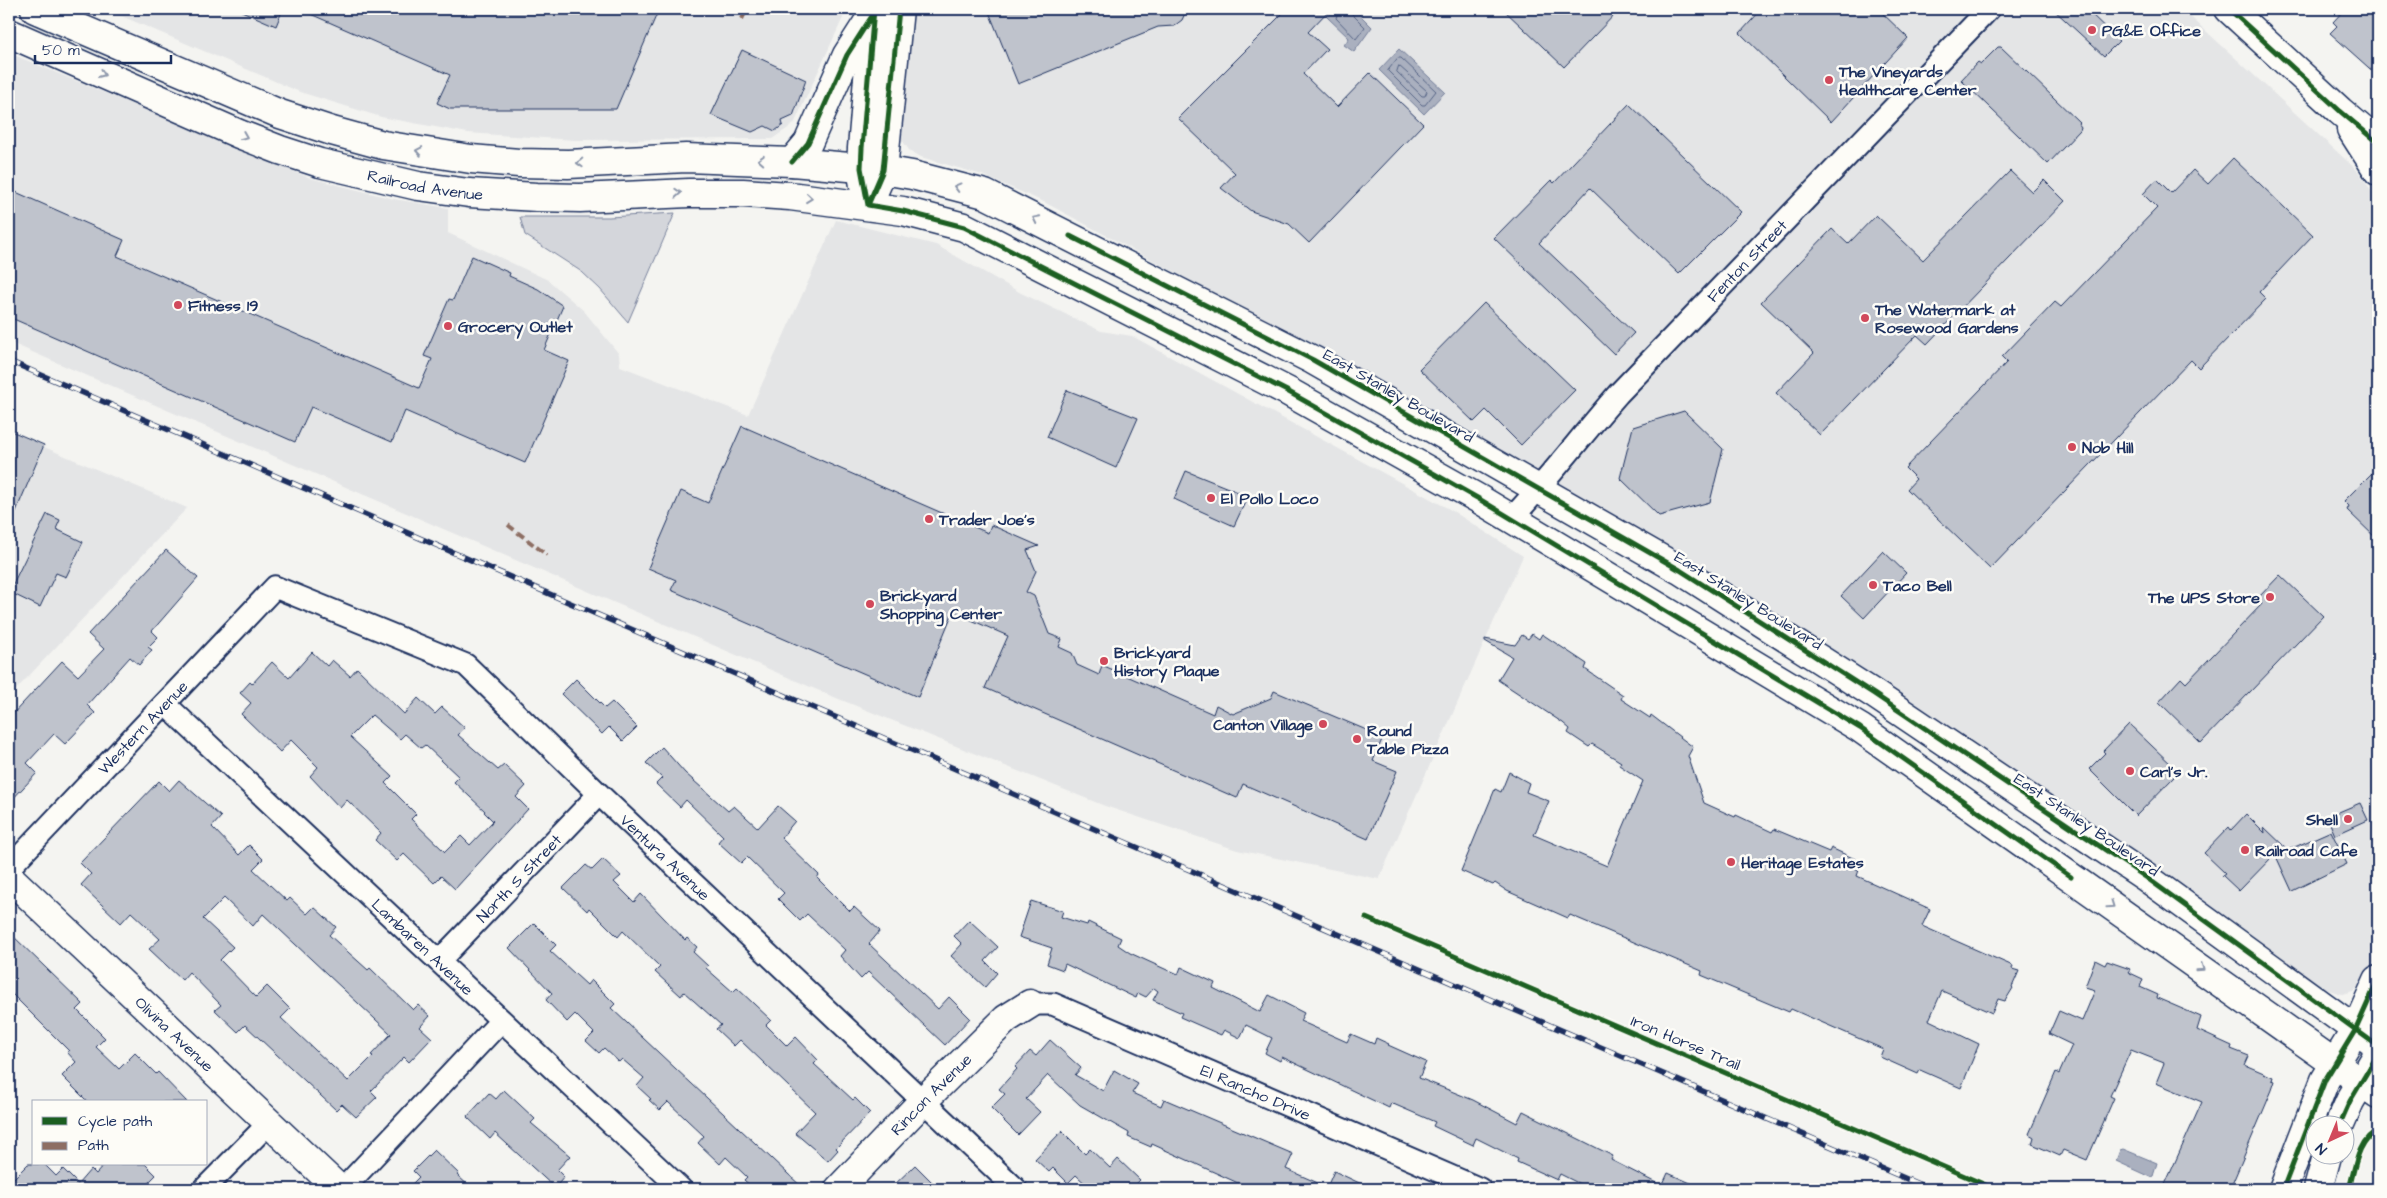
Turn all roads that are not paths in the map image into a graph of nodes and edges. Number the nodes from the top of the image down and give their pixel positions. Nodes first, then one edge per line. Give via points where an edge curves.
1 (35, 9) edge
2 (899, 9) edge
3 (1989, 9) edge
4 (2229, 9) edge
5 (873, 12) edge
6 (9, 33) edge
7 (2340, 111) junction
8 (2378, 143) edge
9 (792, 162) junction
10 (872, 169) junction
11 (2378, 171) edge
12 (868, 205) junction
13 (1539, 489) junction
14 (1511, 518) junction
15 (275, 587) joint
16 (166, 704) junction
17 (599, 794) junction
18 (9, 868) edge
19 (9, 876) edge
20 (438, 961) junction
21 (2378, 980) edge
22 (1030, 1004) joint
23 (501, 1021) junction
24 (2356, 1029) junction
25 (2378, 1046) edge
26 (2378, 1054) edge
27 (2334, 1063) junction
28 (2370, 1088) edge
29 (924, 1100) junction
30 (2347, 1116) edge
31 (270, 1122) junction
32 (2324, 1166) edge
33 (204, 1189) edge
34 (340, 1189) edge
35 (343, 1189) edge
36 (681, 1189) edge
37 (839, 1189) edge
38 (1016, 1189) edge
39 (1480, 1189) edge
40 (2283, 1189) edge
41 (2318, 1189) edge

9 -> 1 main road, Railroad Avenue via 686,158 519,163 383,145 280,114
2 - 10 main road
3 - 13 street, Fenton Street via 1618,394
4 - 7 main road
5 - 9 main road via 846,55 808,143
5 - 10 main road
6 -> 12 main road, Railroad Avenue via 280,150 418,186 537,197 743,193
7 - 8 main road
7 - 11 main road
9 - 10 main road, Railroad Avenue
10 - 12 main road
13 -> 10 main road, East Stanley Boulevard via 1313,360 985,194 912,175
12 - 14 main road via 964,227 1288,391
13 - 14 street, Fenton Street
13 - 24 main road, East Stanley Boulevard via 1680,570 1874,694 2147,878
14 -> 27 main road via 1860,728
15 - 16 street, Western Avenue
15 - 17 street, Ventura Avenue via 466,665
16 - 18 street, Western Avenue
16 - 20 street, Lambaren Avenue
17 - 20 street, North S Street
17 - 29 street, Ventura Avenue
19 - 31 main road, Olivina Avenue
20 - 23 street, Lambaren Avenue
21 - 24 main road
22 - 29 main road, Rincon Avenue via 1006,1019
22 - 39 street, El Rancho Drive via 1053,1004
23 - 35 street
23 - 36 street, Lambaren Avenue
24 - 25 main road, East Stanley Boulevard
24 - 27 main road
26 - 28 main road
27 - 28 main road
27 - 40 main road
28 - 30 main road
29 - 37 main road, Rincon Avenue
29 - 38 street, Ventura Avenue
31 - 33 street
31 - 34 main road, Olivina Avenue
32 - 41 main road

